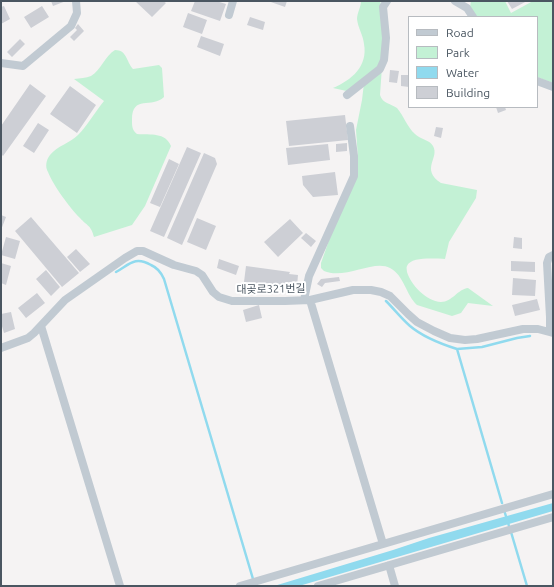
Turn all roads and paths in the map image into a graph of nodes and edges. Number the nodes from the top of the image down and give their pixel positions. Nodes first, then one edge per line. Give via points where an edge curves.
1 (76, 1) edge
2 (234, 1) edge
3 (386, 1) edge
4 (457, 2) edge
5 (229, 15) dead end
6 (472, 16) edge
7 (1, 63) edge
8 (538, 81) edge
9 (553, 87) edge
10 (348, 94) dead end
11 (350, 126) dead end
12 (553, 255) edge
13 (307, 300) junction
14 (41, 326) junction
15 (551, 332) edge
16 (1, 348) edge
17 (553, 494) edge
18 (553, 517) edge
19 (383, 544) junction
20 (389, 565) junction
21 (120, 586) edge
22 (240, 586) edge
23 (318, 586) edge
24 (395, 586) edge

1 - 7 lane via 77,13 71,26 24,66
2 - 5 lane
3 - 10 lane via 383,7 386,38 384,60 380,69
4 - 6 lane via 467,8
8 - 9 lane
11 - 13 lane via 354,176 309,276
12 - 15 lane, 대곶로321번길 via 548,258 547,263
13 - 14 lane, 대곶로321번길 via 224,299 213,292 202,275 196,271 137,251 65,300
13 - 15 lane, 대곶로321번길 via 353,290 381,292 390,296 408,314 434,331 450,338 465,340 523,329
13 - 19 lane
14 - 16 lane, 대곶로321번길 via 28,338
14 - 21 lane
17 - 19 lane
18 - 20 lane
19 - 22 lane
20 - 23 lane
20 - 24 lane

